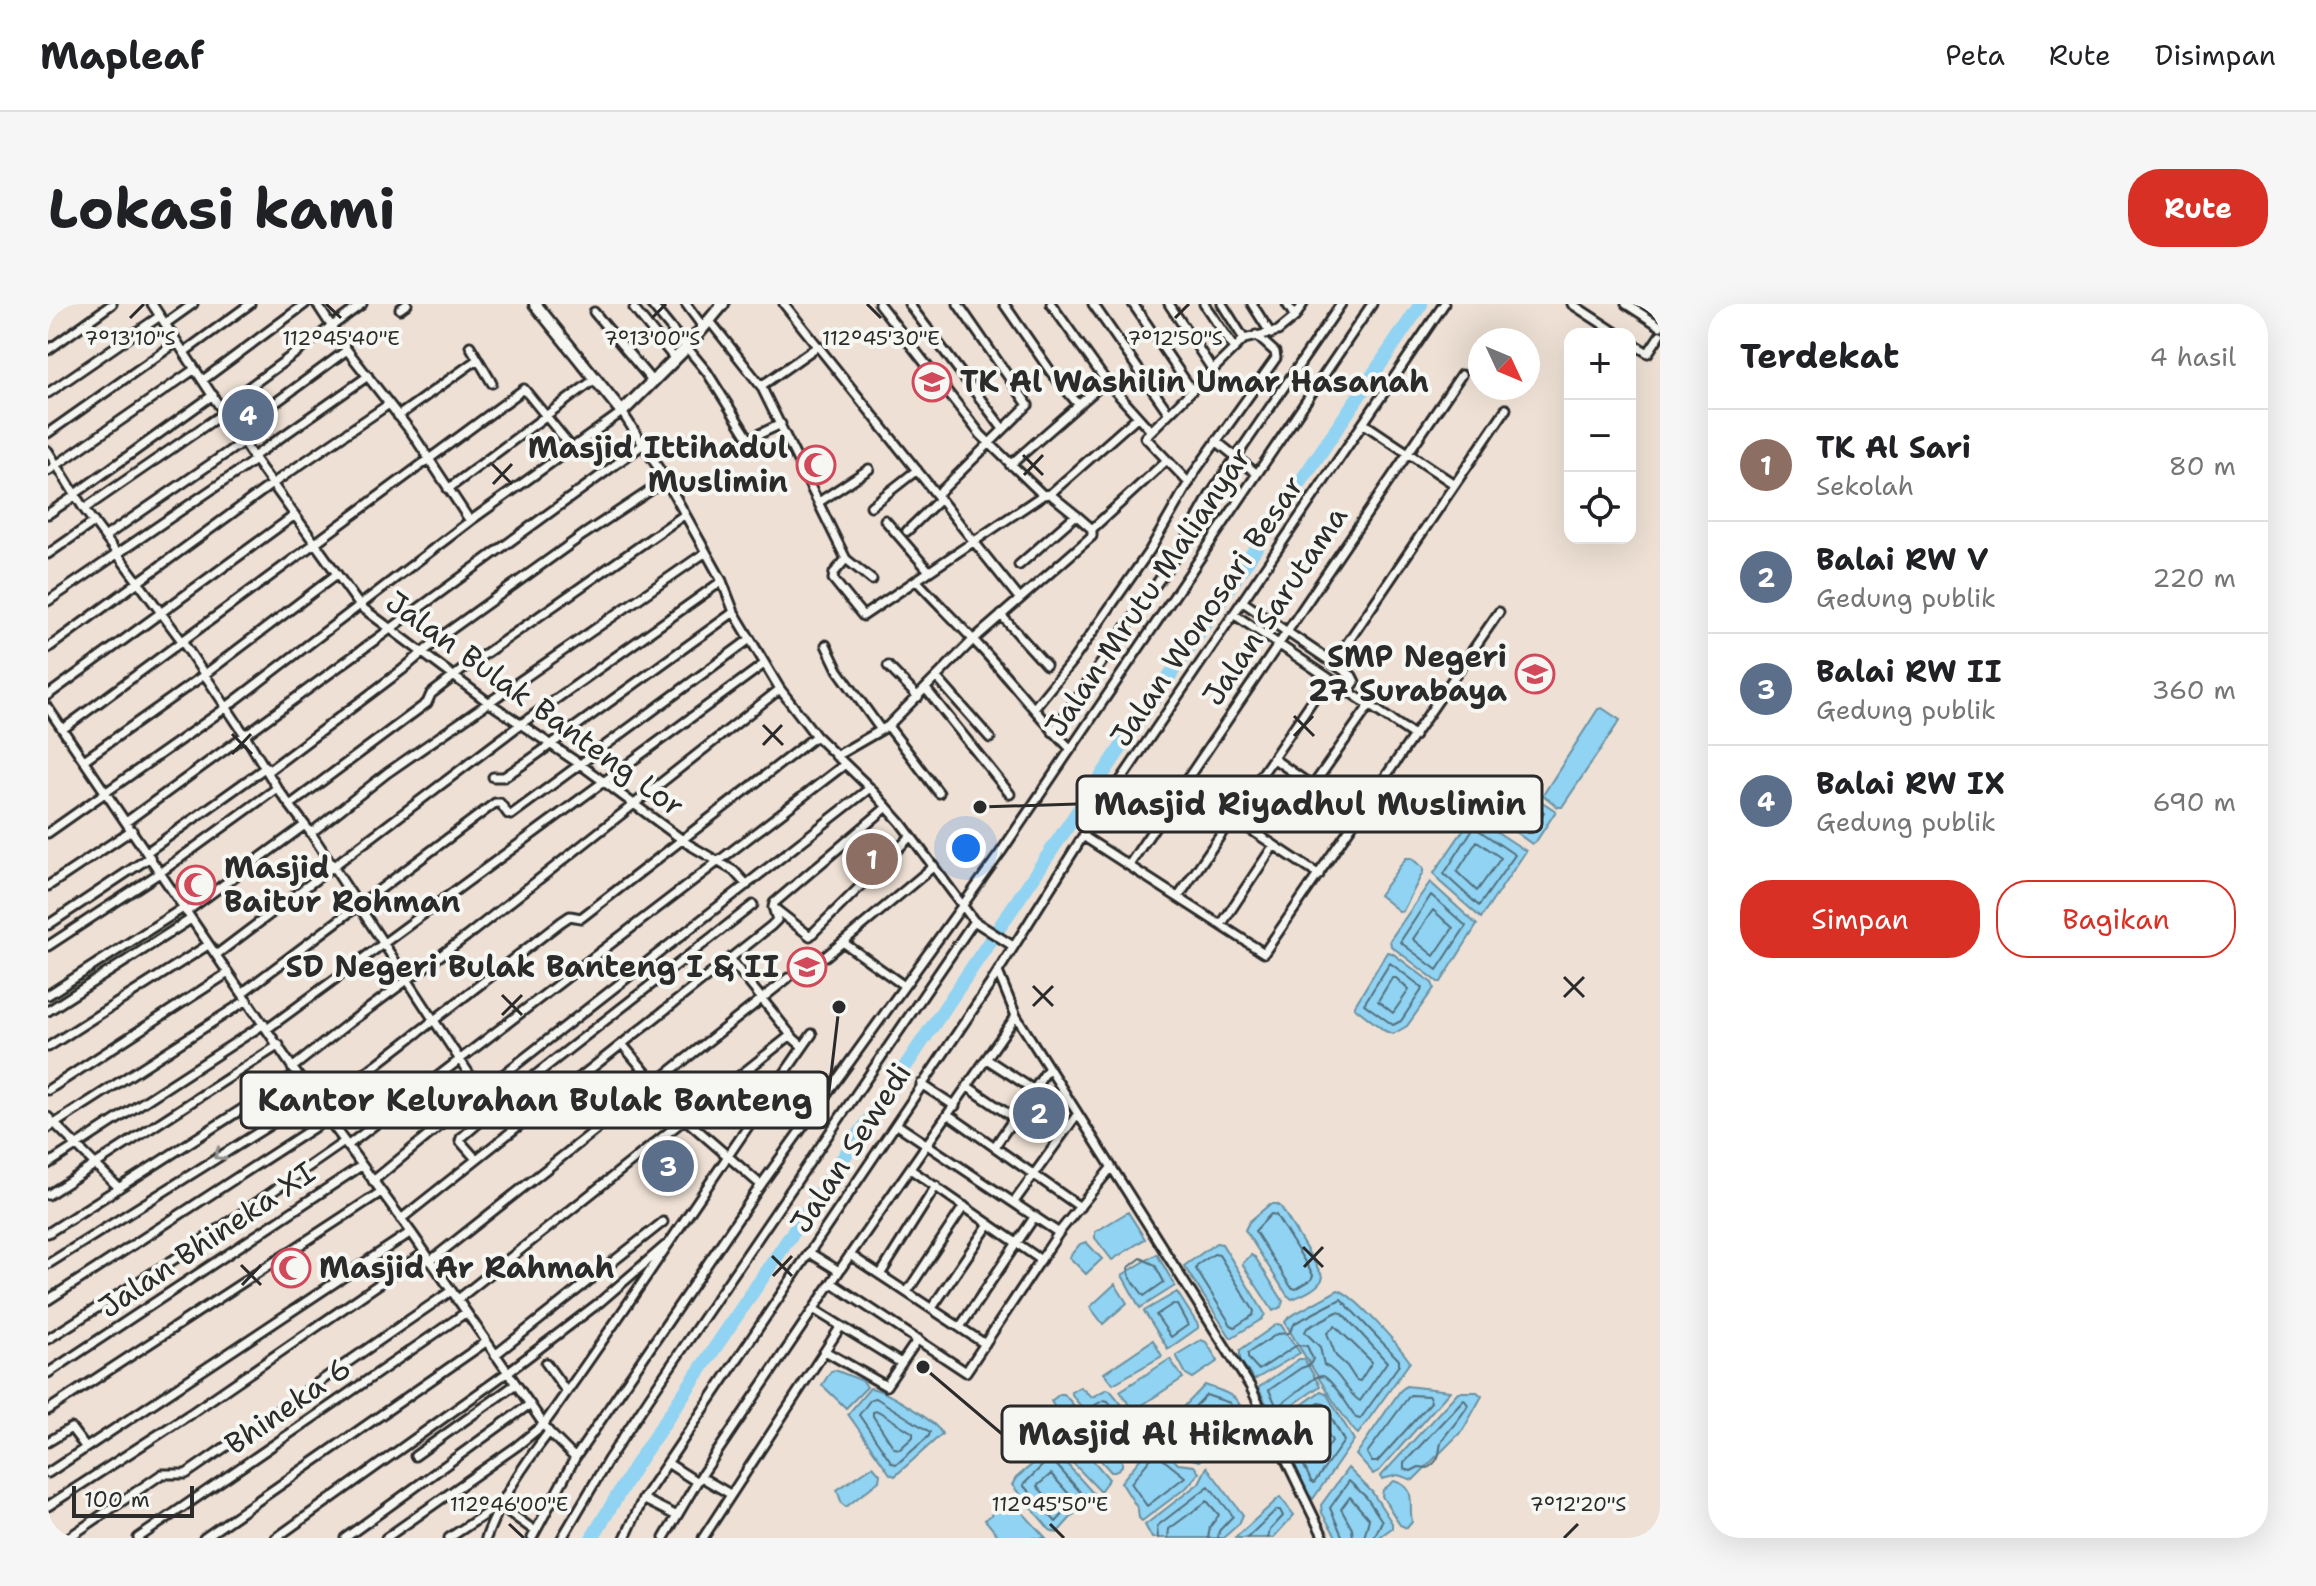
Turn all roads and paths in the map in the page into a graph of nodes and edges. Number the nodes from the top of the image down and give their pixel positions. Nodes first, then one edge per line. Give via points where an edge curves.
1 (112, 304) edge
2 (152, 304) edge
3 (193, 304) edge
4 (250, 304) edge
5 (305, 304) edge
6 (317, 304) edge
7 (362, 304) edge
8 (535, 304) edge
9 (651, 304) edge
10 (686, 304) edge
11 (723, 304) edge
12 (784, 304) edge
13 (909, 304) edge
14 (958, 304) edge
15 (1004, 304) edge
16 (1051, 304) edge
17 (1093, 304) edge
18 (1133, 304) edge
19 (1169, 304) edge
20 (1204, 304) edge
21 (1222, 304) edge
22 (1252, 304) edge
23 (1287, 304) edge
24 (1303, 304) edge
25 (1341, 304) edge
26 (1372, 304) edge
27 (1444, 304) edge
28 (1572, 304) edge
29 (1626, 304) edge
30 (882, 305) edge
31 (634, 309) dead end
32 (594, 312) dead end
33 (1295, 317) junction
34 (163, 320) junction
35 (706, 323) junction
36 (332, 325) junction
37 (1660, 326) edge
38 (1609, 328) edge
39 (1271, 334) junction
40 (1256, 335) junction
41 (1660, 335) edge
42 (1244, 339) junction
43 (177, 342) junction
44 (470, 346) dead end
45 (818, 346) junction
46 (1636, 346) edge
47 (686, 348) junction
48 (1234, 348) junction
49 (48, 350) edge
50 (347, 350) junction
51 (184, 352) junction
52 (478, 359) junction
53 (675, 359) junction
54 (195, 369) junction
55 (1212, 369) junction
56 (1461, 375) dead end
57 (368, 376) junction
58 (595, 379) junction
59 (203, 380) junction
60 (652, 381) junction
61 (1106, 381) junction
62 (492, 383) dead end
63 (761, 386) junction
64 (1191, 389) junction
65 (48, 393) edge
66 (213, 395) junction
67 (389, 404) junction
68 (1078, 404) junction
69 (625, 409) junction
70 (1506, 409) dead end
71 (224, 410) junction
72 (1168, 412) junction
73 (546, 414) junction
74 (398, 416) junction
75 (1137, 417) junction
76 (1363, 423) junction
77 (781, 424) junction
78 (1003, 429) junction
79 (1150, 430) junction
80 (237, 431) junction
81 (48, 433) edge
82 (244, 441) junction
83 (1216, 441) junction
84 (645, 443) junction
85 (988, 443) junction
86 (572, 448) junction
87 (48, 451) edge
88 (1408, 453) junction
89 (1236, 457) junction
90 (254, 458) junction
91 (427, 459) junction
92 (1167, 460) junction
93 (57, 464) junction
94 (1010, 465) junction
95 (869, 469) dead end
96 (917, 470) junction
97 (48, 471) edge
98 (1256, 473) junction
99 (666, 480) junction
100 (1189, 483) junction
101 (272, 484) junction
102 (1454, 484) junction
103 (448, 489) junction
104 (76, 494) junction
105 (1047, 494) junction
106 (939, 497) junction
107 (819, 502) junction
108 (871, 506) dead end
109 (84, 509) junction
110 (48, 514) edge
111 (295, 515) junction
112 (684, 515) junction
113 (1076, 515) junction
114 (885, 520) dead end
115 (470, 521) junction
116 (94, 522) junction
117 (1092, 529) junction
118 (907, 531) dead end
119 (106, 536) junction
120 (972, 540) junction
121 (315, 543) junction
122 (706, 552) junction
123 (48, 554) edge
124 (118, 554) junction
125 (846, 559) junction
126 (1019, 565) dead end
127 (929, 571) junction
128 (337, 574) junction
129 (872, 580) dead end
130 (916, 580) junction
131 (722, 581) junction
132 (138, 583) junction
133 (1019, 598) junction
134 (48, 601) edge
135 (1243, 602) junction
136 (360, 606) junction
137 (734, 612) junction
138 (1499, 612) dead end
139 (161, 613) junction
140 (1001, 615) junction
141 (1235, 615) junction
142 (388, 629) junction
143 (1286, 631) junction
144 (750, 639) junction
145 (973, 640) junction
146 (182, 641) junction
147 (1278, 644) junction
148 (826, 645) dead end
149 (48, 648) edge
150 (1309, 648) junction
151 (422, 653) junction
152 (1300, 660) junction
153 (764, 664) junction
154 (1333, 664) junction
155 (1046, 665) dead end
156 (888, 666) dead end
157 (204, 675) junction
158 (455, 677) junction
159 (937, 678) junction
160 (1327, 679) junction
161 (780, 689) junction
162 (926, 689) junction
163 (1347, 693) junction
164 (48, 695) edge
165 (918, 697) junction
166 (488, 702) junction
167 (1369, 706) junction
168 (48, 708) edge
169 (1034, 708) junction
170 (223, 709) junction
171 (521, 724) junction
172 (885, 728) junction
173 (63, 729) junction
174 (1053, 732) junction
175 (245, 735) junction
176 (816, 736) junction
177 (1415, 736) junction
178 (990, 738) dead end
179 (551, 745) junction
180 (1071, 749) junction
181 (837, 755) junction
182 (1274, 759) junction
183 (84, 760) junction
184 (581, 765) junction
185 (844, 765) junction
186 (267, 769) junction
187 (493, 777) dead end
188 (604, 783) junction
189 (1312, 787) junction
190 (277, 788) junction
191 (870, 788) junction
192 (106, 792) junction
193 (939, 793) dead end
194 (1010, 794) dead end
195 (290, 805) junction
196 (633, 805) junction
197 (887, 807) junction
198 (1233, 818) junction
199 (1358, 818) junction
200 (126, 822) junction
201 (305, 825) junction
202 (132, 830) junction
203 (48, 833) edge
204 (311, 833) junction
205 (911, 836) junction
206 (1083, 836) junction
207 (684, 840) junction
208 (1274, 845) junction
209 (149, 855) junction
210 (717, 862) junction
211 (1129, 865) junction
212 (934, 866) junction
213 (332, 867) junction
214 (161, 872) junction
215 (1319, 875) junction
216 (747, 885) junction
217 (48, 886) edge
218 (1179, 896) junction
219 (359, 905) junction
220 (753, 905) dead end
221 (962, 906) junction
222 (773, 907) junction
223 (187, 913) junction
224 (976, 922) junction
225 (48, 925) edge
226 (1221, 925) junction
227 (844, 943) junction
228 (384, 944) junction
229 (208, 945) junction
230 (48, 946) edge
231 (1013, 946) junction
232 (216, 955) junction
233 (826, 956) dead end
234 (730, 959) junction
235 (998, 972) junction
236 (228, 973) junction
237 (788, 978) dead end
238 (407, 981) junction
239 (903, 985) junction
240 (48, 995) edge
241 (244, 996) junction
242 (762, 998) junction
243 (48, 1011) edge
244 (1016, 1016) junction
245 (435, 1019) junction
246 (266, 1026) junction
247 (812, 1034) dead end
248 (791, 1035) junction
249 (622, 1044) junction
250 (279, 1045) junction
251 (802, 1046) junction
252 (48, 1047) edge
253 (461, 1058) junction
254 (988, 1060) junction
255 (1048, 1069) junction
256 (294, 1071) junction
257 (654, 1082) junction
258 (921, 1084) junction
259 (968, 1087) junction
260 (48, 1090) edge
261 (1034, 1090) junction
262 (481, 1092) junction
263 (311, 1099) junction
264 (955, 1106) junction
265 (320, 1108) junction
266 (949, 1115) junction
267 (1076, 1116) junction
268 (48, 1117) edge
269 (1014, 1118) junction
270 (327, 1119) junction
271 (685, 1119) junction
272 (896, 1124) junction
273 (52, 1126) edge
274 (346, 1144) junction
275 (929, 1144) junction
276 (77, 1146) junction
277 (995, 1146) junction
278 (726, 1157) junction
279 (476, 1159) junction
280 (48, 1164) edge
281 (95, 1164) junction
282 (361, 1166) junction
283 (1111, 1168) junction
284 (910, 1169) junction
285 (1034, 1175) junction
286 (373, 1181) junction
287 (761, 1185) junction
288 (936, 1186) junction
289 (119, 1188) junction
290 (381, 1192) junction
291 (48, 1195) edge
292 (1014, 1202) junction
293 (964, 1206) junction
294 (1080, 1207) junction
295 (1035, 1216) junction
296 (401, 1219) junction
297 (663, 1222) dead end
298 (989, 1224) junction
299 (411, 1232) junction
300 (48, 1233) edge
301 (1059, 1233) junction
302 (1016, 1243) junction
303 (667, 1245) junction
304 (424, 1253) junction
305 (810, 1253) junction
306 (850, 1255) junction
307 (1041, 1260) junction
308 (430, 1261) junction
309 (48, 1264) edge
310 (839, 1271) junction
311 (880, 1275) junction
312 (832, 1283) junction
313 (451, 1291) junction
314 (907, 1292) junction
315 (48, 1300) edge
316 (457, 1300) junction
317 (932, 1308) junction
318 (815, 1310) junction
319 (465, 1313) junction
320 (841, 1326) junction
321 (960, 1327) junction
322 (48, 1339) edge
323 (918, 1339) junction
324 (486, 1342) junction
325 (985, 1344) junction
326 (825, 1351) junction
327 (495, 1355) junction
328 (546, 1363) dead end
329 (901, 1363) junction
330 (508, 1372) junction
331 (48, 1373) edge
332 (516, 1384) junction
333 (566, 1391) junction
334 (530, 1404) junction
335 (48, 1410) edge
336 (544, 1424) junction
337 (549, 1432) junction
338 (48, 1442) edge
339 (86, 1448) junction
340 (415, 1456) dead end
341 (575, 1458) junction
342 (669, 1464) junction
343 (48, 1473) edge
344 (699, 1480) junction
345 (730, 1494) junction
346 (643, 1499) junction
347 (499, 1505) junction
348 (48, 1506) edge
349 (675, 1515) junction
350 (534, 1534) edge
351 (68, 1538) edge
352 (138, 1538) edge
353 (204, 1538) edge
354 (276, 1538) edge
355 (345, 1538) edge
356 (386, 1538) edge
357 (449, 1538) edge
358 (486, 1538) edge
359 (562, 1538) edge
360 (625, 1538) edge
361 (664, 1538) edge
362 (703, 1538) edge
363 (1324, 1538) edge

1 - 49 street
2 - 34 street, Jalan Bulak Banteng Lor
3 - 34 street
4 - 51 street
5 - 59 street
6 - 36 street
7 - 36 street
8 - 58 street
9 - 47 street
10 - 35 street
11 - 35 street
12 - 45 street
13 - 78 street
14 - 78 street via 1028,405
15 - 68 street
16 - 61 street
17 - 72 street
18 - 64 street
19 - 55 street
20 - 48 street
21 - 42 street
22 - 39 street
23 - 33 street
24 - 33 street
25 - 89 street
26 - 98 street, Jalan Mrutu Malianyar
27 - 76 street, Jalan Wonosari Besar
28 - 38 street
29 - 37 street
30 - 85 street
31 - 53 street
32 - 60 street
33 - 39 street
34 - 43 street, Jalan Bulak Banteng Lor
34 - 65 street
35 - 47 street
35 - 63 street
36 - 50 street
36 - 71 street
39 - 40 street
40 - 42 street
40 - 83 street via 1277,356
41 - 46 street via 1648,353
42 - 48 street
43 - 51 street, Jalan Bulak Banteng Lor
43 - 81 street
44 - 52 street
45 - 63 street
45 - 96 street
47 - 53 street
47 - 77 street via 749,439
48 - 55 street
50 - 57 street
50 - 80 street
51 - 54 street, Jalan Bulak Banteng Lor
52 - 62 street
52 - 74 street
53 - 60 street
54 - 59 street, Jalan Bulak Banteng Lor
54 - 93 street
55 - 64 street
56 - 88 street, Jalan Sarutama
57 - 67 street
57 - 90 street
58 - 69 street
58 - 73 street
59 - 66 street, Jalan Bulak Banteng Lor
60 - 69 street
61 - 68 street
61 - 75 street
63 - 77 street
64 - 72 street
66 - 71 street, Jalan Bulak Banteng Lor
66 - 104 street
67 - 74 street
67 - 101 street
68 - 94 street
69 - 84 street
69 - 86 street
70 - 102 street
71 - 80 street, Jalan Bulak Banteng Lor
71 - 109 street
72 - 79 street
73 - 86 street
73 - 91 street via 524,389
73 - 103 street
74 - 91 street
75 - 79 street
75 - 105 street
76 - 88 street
76 - 135 street, Jalan Wonosari Besar
77 - 107 street
78 - 85 street
79 - 92 street via 1146,438
80 - 82 street, Jalan Bulak Banteng Lor
82 - 90 street, Jalan Bulak Banteng Lor
82 - 119 street
83 - 89 street
83 - 100 street
84 - 99 street
84 - 142 street
85 - 94 street
85 - 106 street
86 - 115 street
87 - 93 street
88 - 102 street
88 - 143 street, Jalan Sarutama
89 - 98 street
89 - 174 street via 1178,553
90 - 101 street, Jalan Bulak Banteng Lor
90 - 124 street
91 - 103 street
91 - 121 street
92 - 100 street
92 - 117 street
93 - 97 street
93 - 104 street
94 - 105 street
95 - 107 street
96 - 106 street
96 - 108 street
98 - 180 street, Jalan Mrutu Malianyar
99 - 112 street
99 - 151 street
100 - 169 street via 1150,550
101 - 111 street, Jalan Bulak Banteng Lor
101 - 132 street
102 - 154 street
103 - 115 street
104 - 109 street
104 - 110 street
105 - 113 street
105 - 120 street
106 - 118 street
106 - 120 street
107 - 125 street
109 - 116 street
111 - 121 street, Jalan Bulak Banteng Lor
111 - 139 street
112 - 122 street
112 - 158 street
113 - 117 street
113 - 126 street
114 - 127 street
115 - 136 street
116 - 119 street
116 - 123 street
117 - 133 street via 1092,536
119 - 124 street
120 - 127 street
120 - 133 street
121 - 128 street, Jalan Bulak Banteng Lor
121 - 146 street
122 - 131 street
122 - 166 street
124 - 132 street
124 - 134 street
125 - 129 street
125 - 130 street via 833,579 862,616
127 - 130 street
128 - 136 street, Jalan Bulak Banteng Lor
128 - 157 street
130 - 145 street
131 - 137 street
131 - 171 street
132 - 139 street
132 - 149 street
133 - 140 street
135 - 141 street, Jalan Wonosari Besar
135 - 143 street
136 - 142 street, Jalan Bulak Banteng Lor
136 - 170 street
137 - 144 street
137 - 179 street
138 - 177 street
139 - 146 street
139 - 164 street
140 - 145 street
140 - 155 street
141 - 147 street
141 - 206 street, Jalan Wonosari Besar
142 - 151 street, Jalan Bulak Banteng Lor
142 - 175 street
143 - 147 street, Jalan Sarutama
143 - 150 street
144 - 153 street
144 - 184 street
145 - 159 street
145 - 169 street
146 - 157 street
146 - 173 street
147 - 152 street
147 - 211 street, Jalan Sarutama
148 - 172 street via 838,670
150 - 152 street
150 - 154 street
151 - 158 street, Jalan Bulak Banteng Lor
151 - 186 street
152 - 160 street
153 - 161 street
153 - 188 street
154 - 163 street via 1354,679
156 - 165 street
157 - 170 street
157 - 183 street
158 - 166 street, Jalan Bulak Banteng Lor
158 - 195 street
159 - 162 street
159 - 178 street
160 - 163 street
160 - 182 street
161 - 176 street
161 - 196 street
162 - 165 street
162 - 194 street
163 - 167 street
165 - 172 street
166 - 171 street, Jalan Bulak Banteng Lor
166 - 204 street
167 - 177 street
167 - 189 street
168 - 173 street
169 - 174 street
170 - 175 street
170 - 192 street
171 - 179 street, Jalan Bulak Banteng Lor
171 - 213 street
172 - 181 street
172 - 193 street
173 - 183 street
174 - 180 street
175 - 186 street
175 - 200 street
176 - 181 street
176 - 207 street
177 - 199 street
179 - 184 street, Jalan Bulak Banteng Lor
179 - 187 street via 504,777
180 - 221 street, Jalan Mrutu Malianyar
181 - 185 street
182 - 189 street
182 - 198 street
183 - 192 street
184 - 188 street, Jalan Bulak Banteng Lor
184 - 219 street via 511,815 495,803
185 - 191 street
185 - 210 street
186 - 190 street
186 - 209 street
188 - 196 street, Jalan Bulak Banteng Lor
188 - 228 street
189 - 199 street
190 - 195 street
190 - 214 street
191 - 197 street
191 - 216 street
192 - 200 street
192 - 203 street
195 - 201 street
196 - 207 street, Jalan Bulak Banteng Lor
196 - 238 street
197 - 205 street
197 - 222 street
198 - 208 street
198 - 218 street
199 - 215 street
200 - 202 street
201 - 204 street
201 - 223 street
202 - 209 street
202 - 217 street
204 - 213 street
205 - 212 street
205 - 222 street via 809,936
206 - 211 street
206 - 231 street, Jalan Wonosari Besar
207 - 210 street, Jalan Bulak Banteng Lor
207 - 245 street via 581,918 568,917
208 - 215 street
208 - 226 street
209 - 214 street
209 - 225 street
210 - 216 street, Jalan Bulak Banteng Lor
210 - 253 street
211 - 218 street
212 - 221 street
212 - 227 street
213 - 219 street
213 - 232 street
214 - 223 street
214 - 230 street
215 - 226 street via 1264,953
216 - 262 street
218 - 226 street
219 - 228 street
219 - 241 street
220 - 279 street via 461,1138
221 - 224 street
221 - 239 street, Jalan Mrutu Malianyar
222 - 234 street via 776,921
223 - 229 street
223 - 240 street
223 - 243 street
224 - 231 street
224 - 359 street via 634,1421
227 - 233 street
227 - 239 street
228 - 238 street
228 - 246 street
229 - 232 street
229 - 252 street
231 - 235 street, Jalan Sewedi
232 - 236 street
234 - 242 street
234 - 249 street
235 - 244 street
235 - 258 street, Jalan Sewedi
236 - 241 street
236 - 260 street
237 - 242 street
238 - 245 street
238 - 256 street
239 - 287 street, Jalan Mrutu Malianyar
241 - 246 street
241 - 273 street
242 - 248 street
242 - 257 street
244 - 254 street
244 - 255 street
245 - 253 street
245 - 265 street
246 - 250 street
246 - 276 street
247 - 251 street
248 - 251 street
248 - 271 street
249 - 257 street
249 - 279 street
250 - 256 street
250 - 281 street
251 - 278 street
253 - 262 street
253 - 274 street
254 - 259 street
254 - 261 street
255 - 261 street
255 - 267 street
256 - 263 street
256 - 289 street
257 - 271 street
257 - 308 street
258 - 264 street
258 - 272 street, Jalan Sewedi
259 - 264 street
259 - 269 street
261 - 269 street
262 - 286 street
263 - 265 street
263 -> 309 street
264 - 266 street
265 - 270 street
266 - 275 street
266 - 277 street
267 - 283 street
267 - 285 street
268 - 273 street
269 - 277 street
270 - 274 street
270 - 315 street
271 - 278 street
271 - 316 street
272 - 275 street
272 - 305 street, Jalan Sewedi
273 - 276 street
274 - 282 street
274 - 322 street
275 - 284 street
275 - 292 street
276 - 280 street
276 - 281 street
277 - 285 street
278 - 287 street
278 - 303 street
279 - 296 street
281 - 289 street
281 - 291 street
282 - 286 street
282 - 331 street, Jalan Bhineka XI
283 - 294 street
283 - 363 street via 1250,1386
284 - 288 street
284 - 306 street
285 - 292 street
285 - 294 street
286 - 290 street
287 - 341 street, Jalan Mrutu Malianyar
288 - 293 street
288 - 311 street
289 - 300 street
290 - 296 street
290 - 335 street
292 - 295 street
293 - 298 street
293 - 314 street
294 - 301 street
295 - 301 street
295 - 302 street
296 - 299 street
297 - 327 street
298 - 302 street
298 - 317 street
299 - 304 street
299 - 339 street
301 - 307 street
302 - 307 street
302 - 321 street
303 - 330 street
303 - 333 street
304 - 308 street
304 - 348 street
305 - 310 street
305 - 342 street, Jalan Sewedi
306 - 310 street
306 - 311 street
307 - 325 street
308 - 313 street
310 - 312 street
311 - 314 street
312 - 318 street
312 - 323 street
313 - 316 street
313 - 351 street via 186,1474 162,1474
314 - 317 street
316 - 319 street
317 - 321 street
318 - 320 street
318 - 344 street
319 - 324 street
319 - 352 street, Bhineka 6
320 - 326 street
320 - 329 street
321 - 325 street
323 - 325 street via 966,1372
323 - 329 street
324 - 327 street
324 - 353 street
326 - 329 street via 886,1386
326 - 345 street
327 - 330 street
328 - 333 street
330 - 332 street
330 - 354 street
332 - 334 street
332 - 340 street
333 - 336 street
334 - 336 street
334 - 355 street
336 - 337 street
336 - 356 street
337 - 341 street
337 - 347 street
338 - 339 street via 71,1428
339 - 343 street
341 - 350 street, Jalan Mrutu Malianyar
342 - 344 street
342 - 346 street, Jalan Sewedi
344 - 345 street
344 - 349 street
345 - 362 street
346 - 349 street
346 - 360 street, Jalan Sewedi
347 - 350 street
347 - 357 street
347 - 358 street
349 - 361 street

